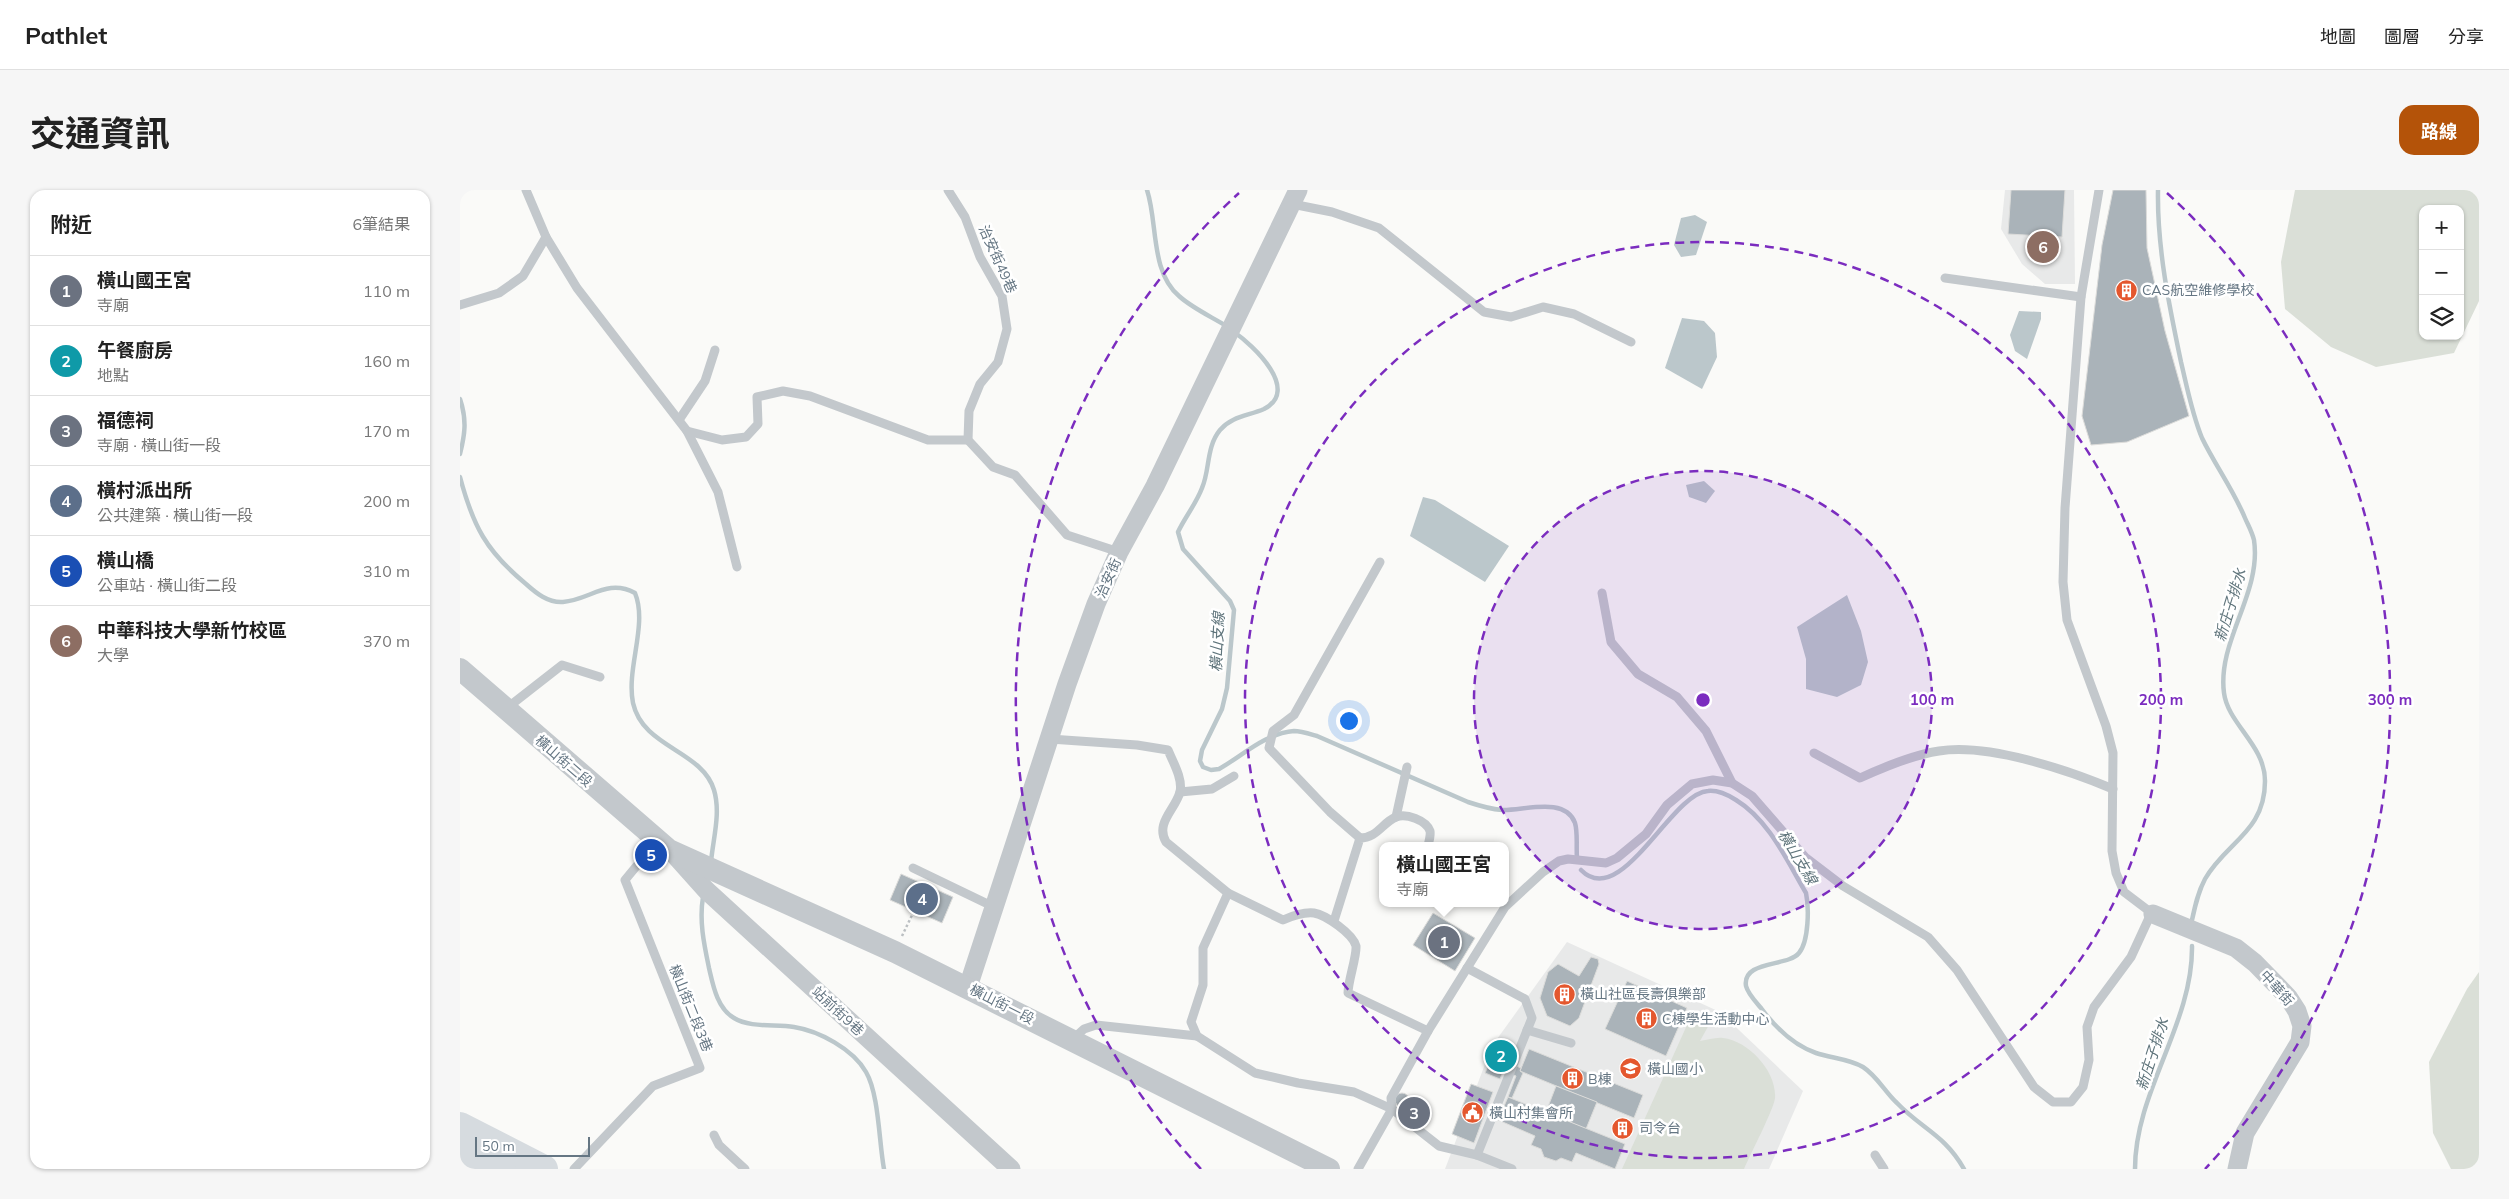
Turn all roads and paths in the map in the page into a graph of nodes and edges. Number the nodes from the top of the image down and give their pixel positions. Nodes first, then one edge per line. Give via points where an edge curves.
1 (526, 190) edge
2 (948, 190) edge
3 (2099, 192) edge
4 (1295, 197) edge
5 (546, 237) junction
6 (1945, 278) dead end
7 (2081, 297) junction
8 (460, 305) edge
9 (1631, 342) dead end
10 (715, 350) dead end
11 (679, 420) junction
12 (687, 431) junction
13 (968, 440) junction
14 (1119, 552) junction
15 (1380, 562) dead end
16 (737, 567) dead end
17 (1602, 593) dead end
18 (460, 669) edge
19 (600, 678) dead end
20 (505, 710) junction
21 (1050, 739) junction
22 (1814, 753) dead end
23 (1407, 767) dead end
24 (1234, 776) dead end
25 (1732, 783) junction
26 (2114, 789) junction
27 (1180, 792) junction
28 (1396, 817) junction
29 (1360, 838) junction
30 (1429, 842) edge
31 (664, 845) junction
32 (913, 868) dead end
33 (1228, 893) junction
34 (1509, 899) edge
35 (995, 907) junction
36 (1501, 907) edge
37 (914, 910) dead end
38 (2153, 914) junction
39 (1334, 921) junction
40 (894, 952) junction
41 (1467, 968) junction
42 (968, 987) junction
43 (1527, 1030) junction
44 (1428, 1031) junction
45 (1197, 1036) junction
46 (1072, 1040) junction
47 (1571, 1043) dead end
48 (1392, 1109) junction
49 (460, 1126) edge
50 (714, 1135) dead end
51 (460, 1148) edge
52 (1477, 1155) junction
53 (1875, 1155) dead end
54 (502, 1169) edge
55 (544, 1169) edge
56 (574, 1169) edge
57 (745, 1169) edge
58 (1011, 1169) edge
59 (1329, 1169) edge
60 (1358, 1169) edge
61 (1512, 1169) edge
62 (1884, 1169) edge
63 (2237, 1169) edge

1 - 5 lane
2 - 13 lane, 治安街49巷 via 965,217 980,256 1002,296 1007,329 998,362 980,384 969,411
3 - 7 lane
4 - 9 lane via 1379,228 1484,312 1511,317 1543,307 1574,314
4 - 14 street, 治安街 via 1155,486
5 - 8 lane via 523,276 499,293
5 - 11 lane via 600,319
6 - 7 lane
7 - 26 lane via 2065,508 2063,582 2066,620 2113,753
10 - 11 lane via 705,381
11 - 12 lane
12 - 13 lane via 722,440 746,437 758,424 757,397 783,391 810,396 928,440
12 - 16 lane via 718,492
13 - 14 lane via 993,467 1015,475 1067,535
14 - 21 street, 治安街 via 1096,604
15 - 29 lane via 1294,715 1272,731 1269,748 1330,812
17 - 25 lane via 1611,642 1638,674 1677,697 1706,731
18 - 20 street, 橫山街二段
19 - 20 lane via 562,665
20 - 31 street, 橫山街二段
21 - 27 lane via 1168,750
21 - 35 street, 治安街
22 - 26 lane via 1860,778 1886,766 1940,750 1995,752 2077,774
23 - 28 lane
24 - 27 lane via 1212,789
25 - 34 lane via 1713,780 1692,784 1667,805 1646,834 1616,858 1606,863 1559,861
25 - 38 lane via 1752,796 1805,857 1843,886 1928,937 1958,970 2034,1087 2053,1102 2071,1102 2083,1087 2089,1060 2087,1027 2094,1007 2131,957
26 - 38 lane via 2112,851 2116,873 2124,892
27 - 33 lane via 1162,826 1162,834 1166,842
28 - 29 lane via 1376,834
28 - 30 lane via 1411,817 1426,824 1431,832
29 - 39 lane
31 - 40 street, 橫山街一段
31 - 56 lane, 橫山街二段3巷 via 625,880 700,1068 653,1086
31 - 58 street, 站前街9巷 via 706,890
32 - 35 lane
33 - 39 lane via 1283,920 1293,915 1314,913
33 - 45 lane via 1204,948 1203,985 1191,1022
35 - 42 street, 治安街
36 - 41 lane
37 - 40 path
38 - 63 street, 中華街 via 2236,948 2288,997 2302,1026 2300,1042 2244,1133
39 - 44 lane via 1356,946 1348,993
40 - 42 street, 橫山街一段
41 - 43 lane via 1525,999 1532,1018
41 - 44 lane
42 - 46 street, 橫山街一段
43 - 47 lane
43 - 52 lane
44 - 48 lane via 1391,1098
45 - 46 lane via 1096,1025 1084,1029
45 - 48 lane via 1254,1073 1354,1092
46 - 59 street, 橫山街一段
48 - 52 lane via 1439,1146
48 - 60 lane
49 - 55 main road
50 - 57 lane via 719,1145
51 - 54 main road
52 - 61 lane
53 - 62 lane

